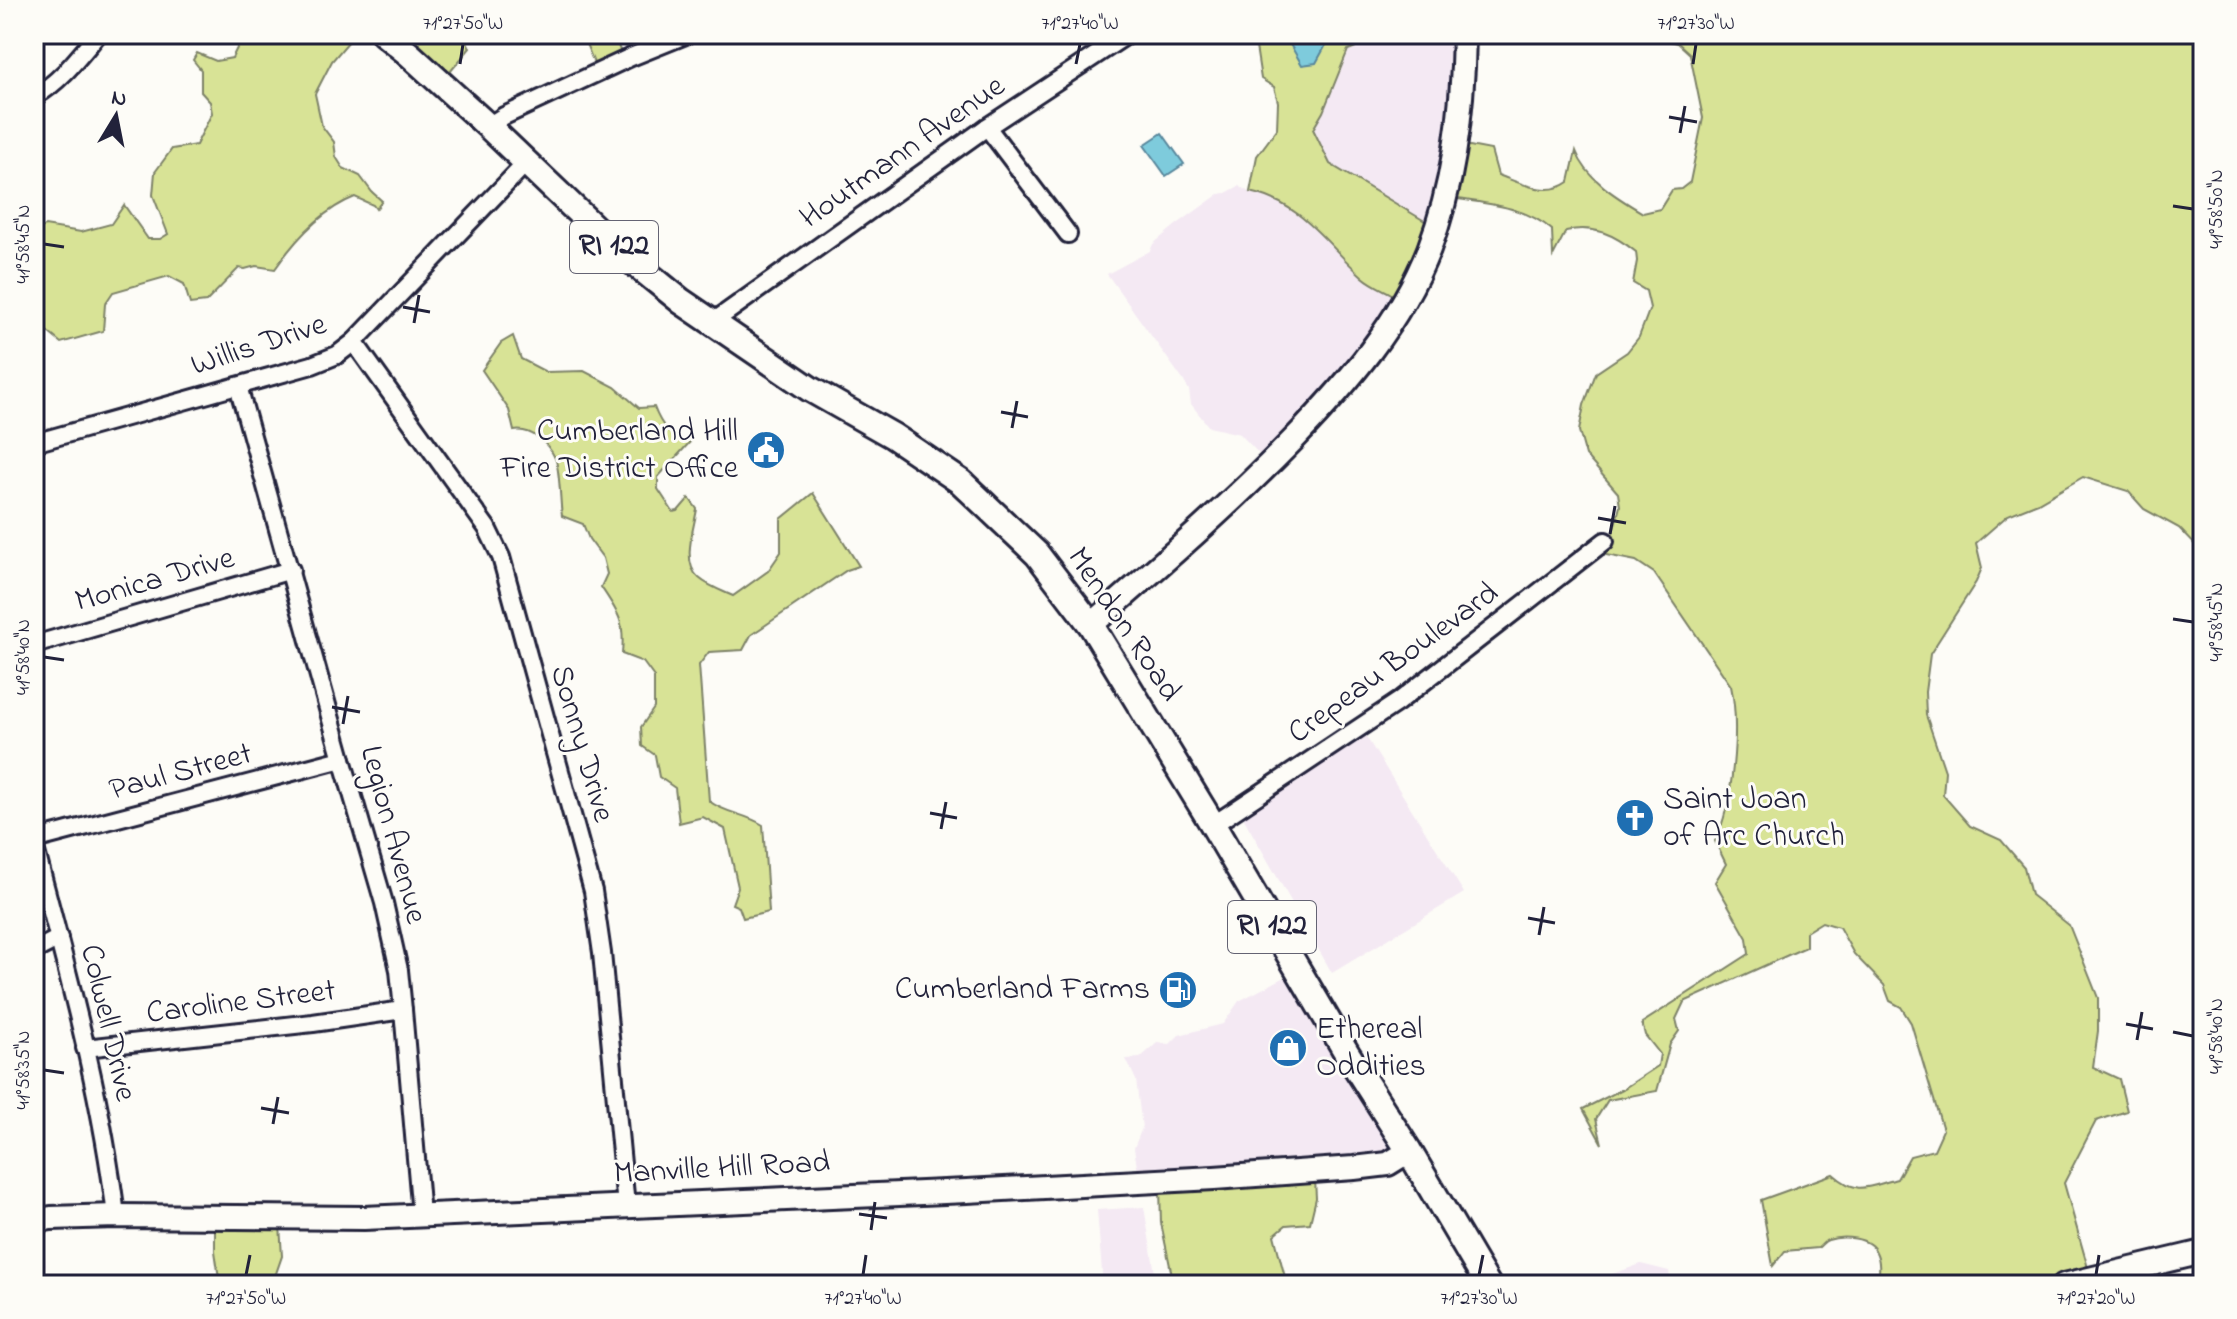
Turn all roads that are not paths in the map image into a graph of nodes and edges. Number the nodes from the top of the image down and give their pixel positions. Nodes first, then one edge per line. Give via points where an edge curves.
1 (98, 34) edge
2 (384, 34) edge
3 (653, 34) edge
4 (688, 34) edge
5 (1128, 34) edge
6 (1464, 34) edge
7 (631, 57) junction
8 (34, 97) edge
9 (488, 126) junction
10 (987, 127) junction
11 (526, 163) junction
12 (1068, 234) dead end
13 (713, 322) junction
14 (354, 342) junction
15 (238, 386) junction
16 (34, 443) edge
17 (1605, 541) dead end
18 (291, 570) junction
19 (1091, 625) junction
20 (34, 645) edge
21 (342, 759) junction
22 (1213, 825) junction
23 (34, 842) edge
24 (59, 938) junction
25 (34, 951) edge
26 (403, 1010) junction
27 (85, 1048) junction
28 (1409, 1151) junction
29 (626, 1206) junction
30 (421, 1215) junction
31 (116, 1216) junction
32 (34, 1221) edge
33 (2203, 1252) edge
34 (1488, 1285) edge
35 (2064, 1285) edge

1 - 8 street via 66,74
2 - 9 main road, Mendon Road / RI 122
3 - 7 street
4 - 7 street
5 - 10 street, Houtmann Avenue
6 - 19 main road via 1453,165 1442,207 1426,256 1386,329 1327,405 1257,478
7 - 9 street
9 - 11 main road, Mendon Road / RI 122
10 - 12 street
10 - 13 street, Houtmann Avenue
11 - 13 main road, Mendon Road / RI 122 via 618,250
11 - 14 street, Willis Drive
13 - 19 main road, Mendon Road / RI 122 via 961,482 1037,554
14 - 15 street, Willis Drive via 312,365
14 - 29 street, Sonny Drive via 487,528 501,557 593,891
15 - 16 street, Willis Drive
15 - 18 street, Legion Avenue
17 - 22 street, Crepeau Boulevard via 1398,702
18 - 20 street, Monica Drive
18 - 21 street, Legion Avenue
19 - 22 main road, Mendon Road / RI 122
21 - 23 street, Paul Street
21 - 26 street, Legion Avenue via 384,903
22 - 28 main road, Mendon Road / RI 122
23 - 24 street, Colwell Drive
24 - 25 street
24 - 27 street, Colwell Drive
26 - 27 street, Caroline Street
26 - 30 street, Legion Avenue
27 - 31 street, Colwell Drive
28 - 29 main road, Manville Hill Road via 1388,1164 1302,1172
28 - 34 main road, Mendon Road / RI 122
29 - 30 main road, Manville Hill Road
30 - 31 main road, Manville Hill Road
31 - 32 main road, Manville Hill Road
33 - 35 main road

